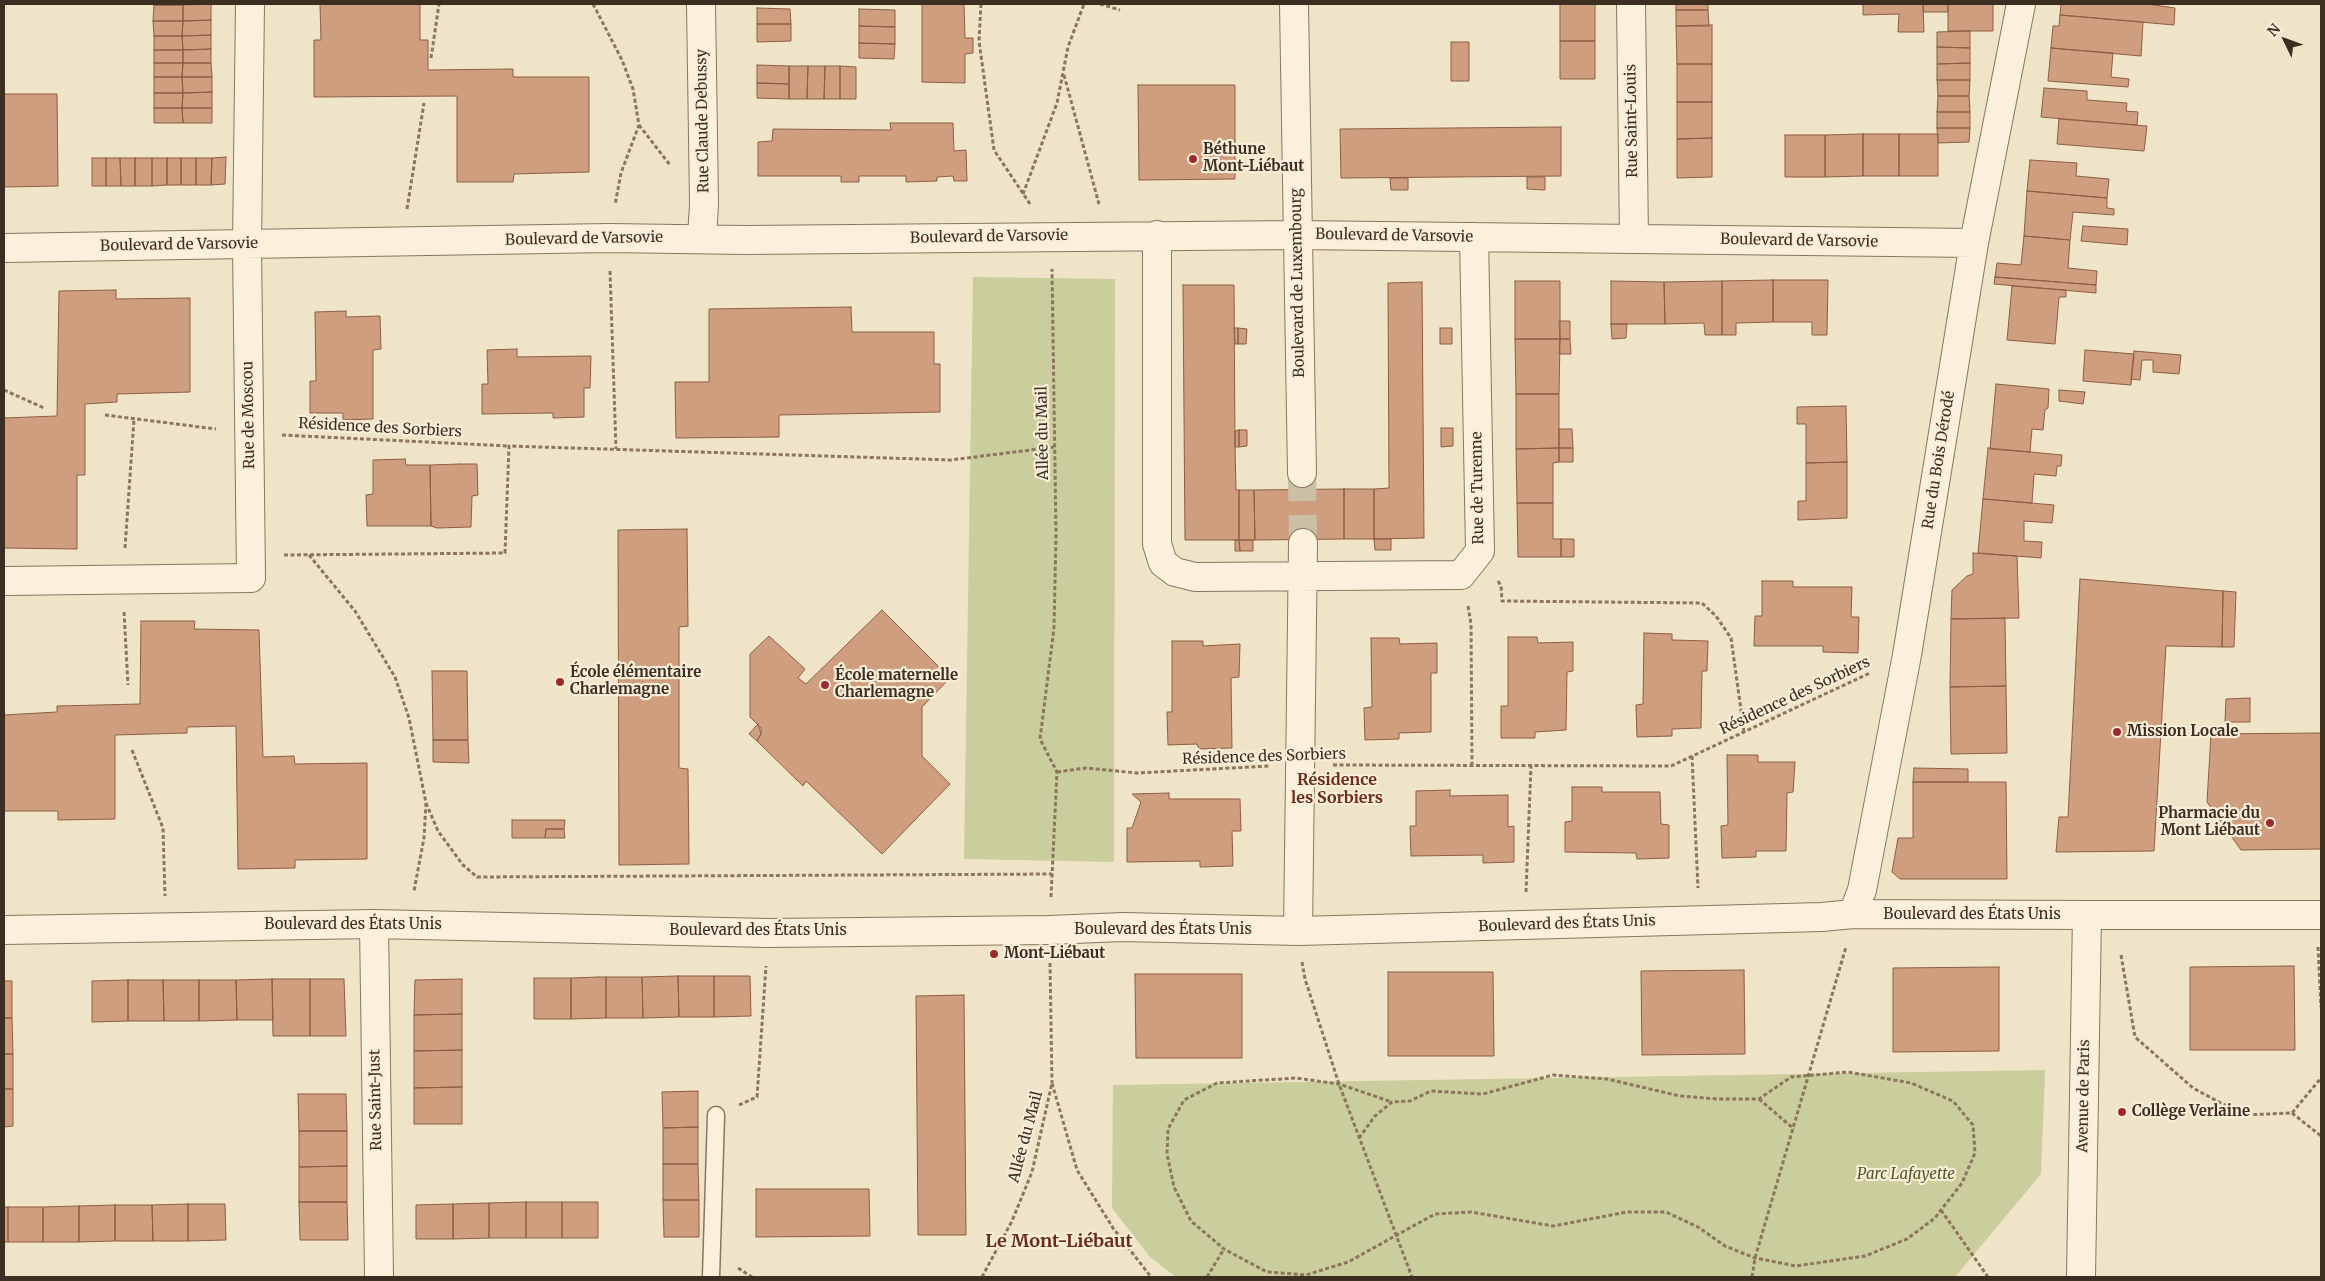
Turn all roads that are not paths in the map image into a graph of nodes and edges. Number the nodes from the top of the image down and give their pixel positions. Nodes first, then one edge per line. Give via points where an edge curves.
1 (250, 4) edge
2 (701, 4) edge
3 (1294, 4) edge
4 (1631, 4) edge
5 (2021, 4) edge
6 (1297, 235) junction
7 (1157, 236) junction
8 (1474, 237) junction
9 (702, 238) junction
10 (1634, 238) junction
11 (1974, 243) junction
12 (247, 244) junction
13 (4, 248) edge
14 (1302, 473) tunnel mouth
15 (1303, 543) tunnel mouth
16 (1304, 575) junction
17 (4, 581) edge
18 (1853, 914) junction
19 (2087, 915) junction
20 (2318, 915) edge
21 (374, 924) junction
22 (4, 930) edge
23 (1298, 931) junction
24 (716, 1115) road end
25 (379, 1277) edge
26 (711, 1277) edge
27 (2081, 1277) edge

1 - 12 street, Rue de Moscou
2 - 9 street, Rue Claude Debussy
3 - 6 street, Boulevard de Luxembourg
4 - 10 street, Rue Saint-Louis
5 - 11 street, Rue du Bois Dérodé
6 - 7 street, Boulevard de Varsovie
6 - 8 street, Boulevard de Varsovie
6 - 14 street, Boulevard de Luxembourg
7 - 9 street, Boulevard de Varsovie
7 - 16 street via 1157,544 1163,563 1175,572 1194,577
8 - 10 street, Boulevard de Varsovie
8 - 16 street, Rue de Turenne via 1480,550 1461,575
9 - 12 street, Boulevard de Varsovie
10 - 11 street, Boulevard de Varsovie
11 - 18 street, Rue du Bois Dérodé via 1907,655 1862,890
12 - 13 street, Boulevard de Varsovie
12 - 17 street, Rue de Moscou via 251,578
15 - 16 street
16 - 23 street
18 - 19 street, Boulevard des États Unis
18 - 23 street, Boulevard des États Unis
19 - 20 street, Boulevard des États Unis
19 - 27 street, Avenue de Paris
21 - 22 street, Boulevard des États Unis
21 - 23 street, Boulevard des États Unis via 768,933 1123,927
21 - 25 street, Rue Saint-Just
24 - 26 lane

